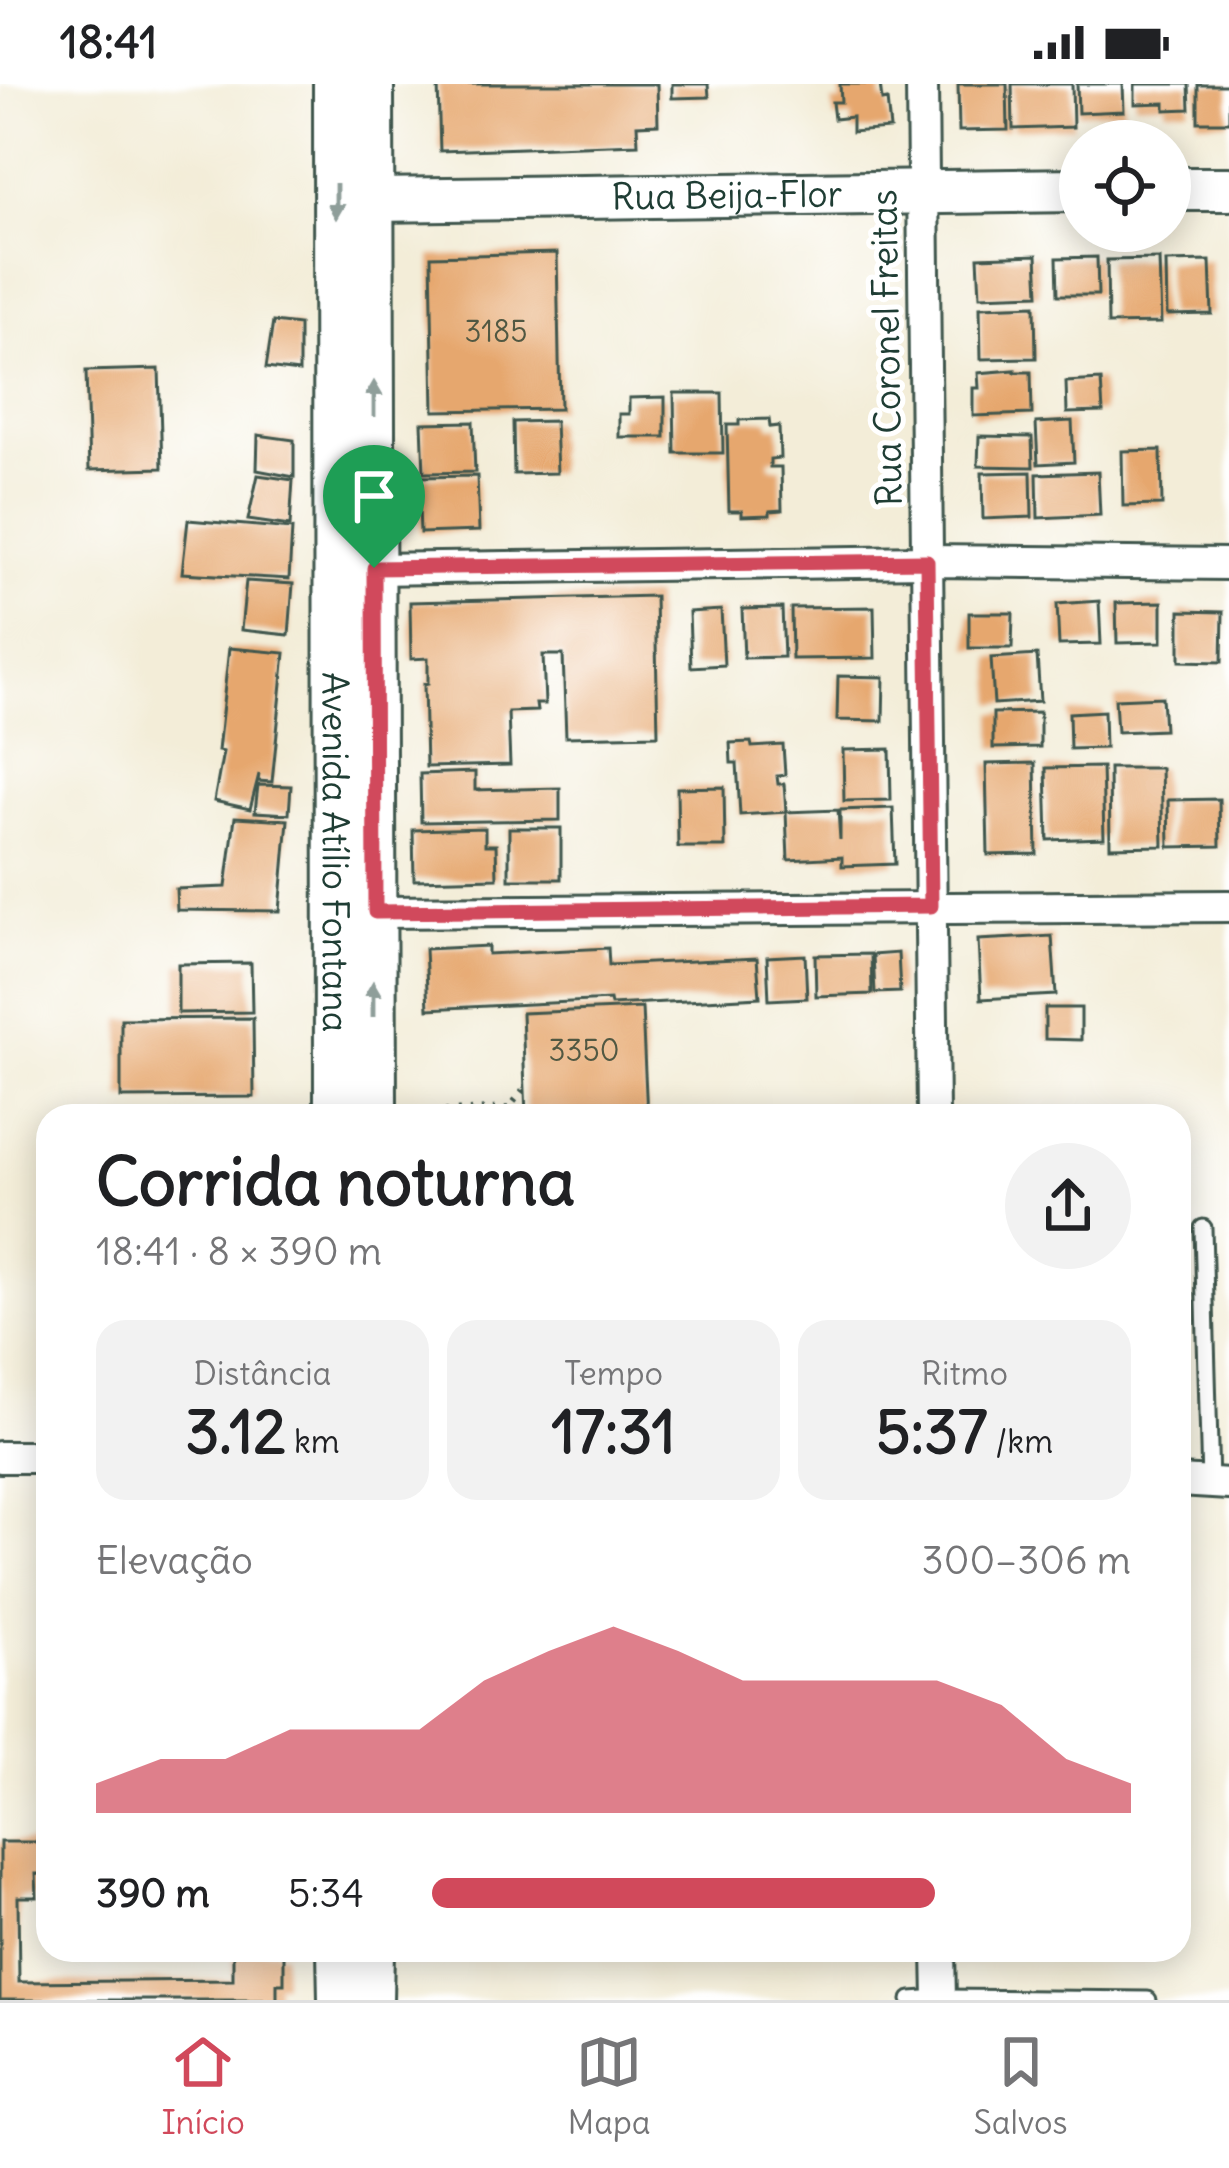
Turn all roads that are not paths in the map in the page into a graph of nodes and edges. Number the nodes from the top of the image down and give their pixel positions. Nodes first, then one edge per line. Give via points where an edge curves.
1 (335, 84) edge
2 (372, 84) edge
3 (922, 84) edge
4 (1191, 189) edge
5 (1229, 189) edge
6 (923, 190) junction
7 (1059, 190) edge
8 (373, 200) junction
9 (927, 561) junction
10 (1229, 564) edge
11 (374, 568) junction
12 (931, 906) junction
13 (1229, 906) edge
14 (375, 912) junction
15 (362, 1104) edge
16 (363, 1104) edge
17 (933, 1104) edge
18 (1203, 1228) dead end
19 (0, 1457) edge
20 (36, 1457) edge
21 (1206, 1483) edge
22 (339, 1962) edge
23 (372, 1962) edge
24 (937, 1962) edge
25 (930, 1999) edge
26 (340, 2000) edge
27 (371, 2000) edge
28 (1148, 2000) edge

1 -> 15 main road, Avenida Atílio Fontana
2 - 8 main road, Avenida Atílio Fontana
3 - 6 street, Rua Coronel Freitas
4 - 5 main road
6 - 7 main road, Rua Beija-Flor
6 - 8 main road, Rua Beija-Flor
6 - 9 street, Rua Coronel Freitas
11 -> 8 main road, Avenida Atílio Fontana
9 - 10 street
9 - 11 street
9 - 12 street, Rua Coronel Freitas
11 - 14 main road, Avenida Atílio Fontana
12 - 13 street
12 - 14 street
12 - 17 street, Rua Coronel Freitas
16 -> 14 main road, Avenida Atílio Fontana
18 - 21 lane
19 - 20 street
22 - 26 main road
23 - 27 main road
24 - 25 street
25 - 28 lane

